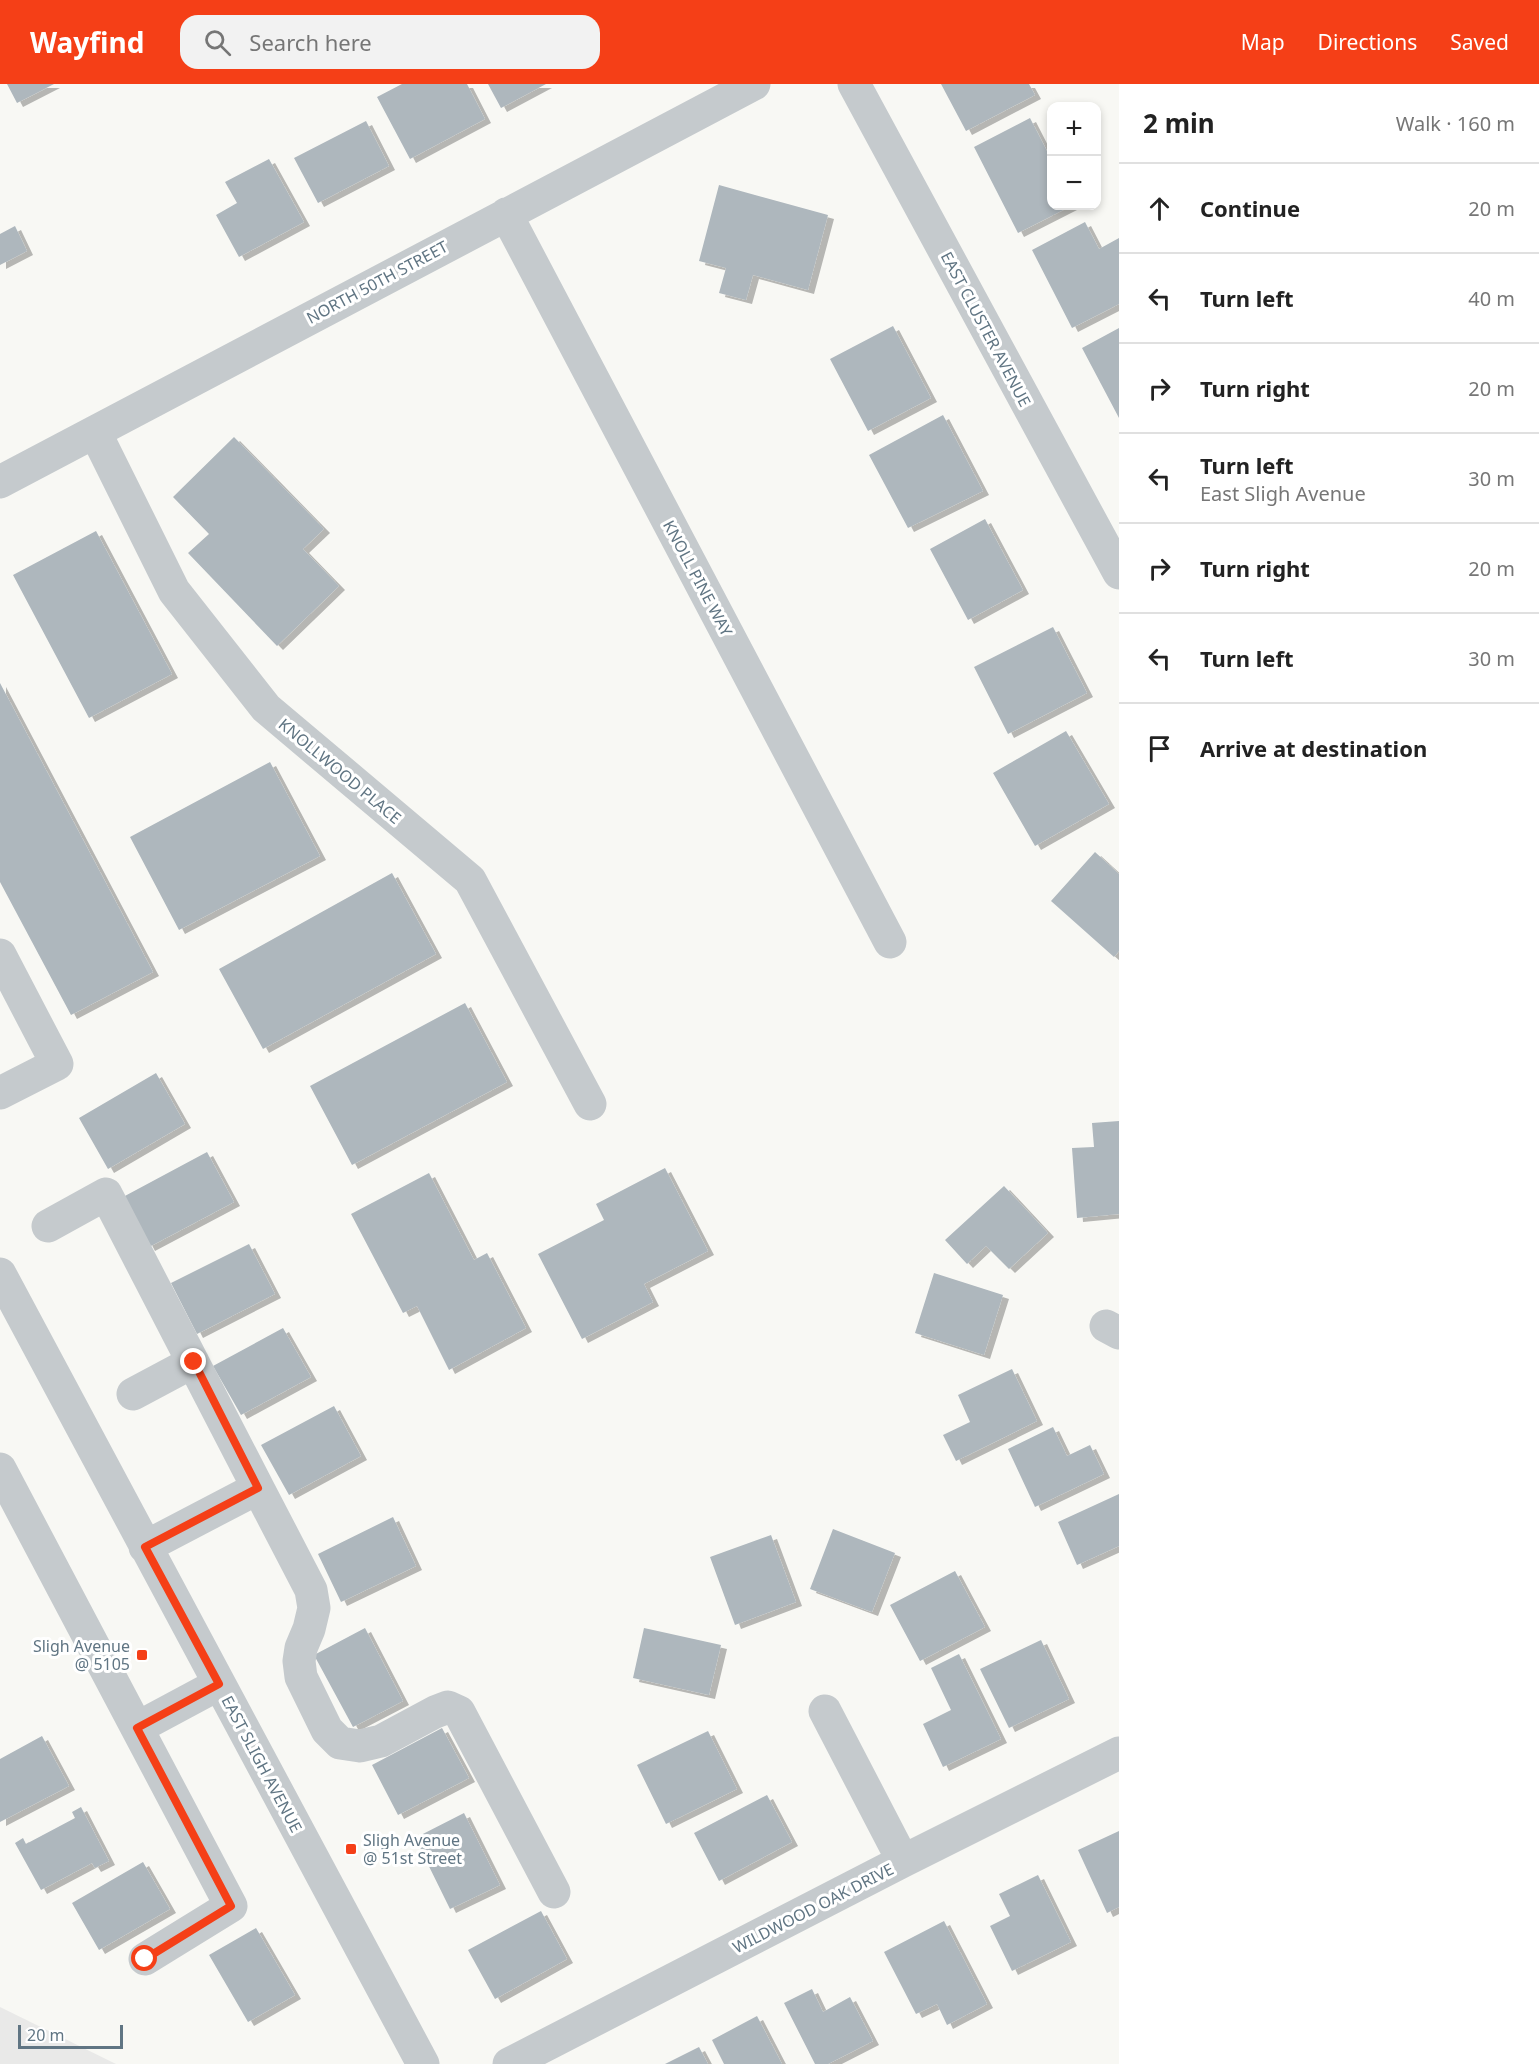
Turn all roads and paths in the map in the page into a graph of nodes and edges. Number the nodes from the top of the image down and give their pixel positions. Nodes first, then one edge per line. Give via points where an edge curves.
1 (754, 84) edge
2 (854, 84) edge
3 (506, 214) junction
4 (95, 432) junction
5 (0, 482) edge
6 (1119, 573) edge
7 (890, 942) dead end
8 (0, 955) edge
9 (0, 1093) edge
10 (590, 1104) dead end
11 (48, 1226) dead end
12 (0, 1274) edge
13 (194, 1362) junction
14 (134, 1394) dead end
15 (0, 1469) edge
16 (258, 1488) junction
17 (145, 1547) junction
18 (219, 1684) junction
19 (825, 1711) dead end
20 (137, 1728) junction
21 (1119, 1753) edge
22 (903, 1861) junction
23 (554, 1892) dead end
24 (145, 1959) dead end
25 (423, 2064) edge
26 (509, 2064) edge

1 - 3 street, NORTH 50TH STREET
2 - 6 street, EAST CLUSTER AVENUE
3 - 4 street, NORTH 50TH STREET
3 - 7 street, KNOLL PINE WAY
4 - 5 street, NORTH 50TH STREET
4 - 10 street, KNOLLWOOD PLACE via 174,591 266,708 470,880
8 - 9 street via 57,1064
11 - 13 street via 106,1194
12 - 17 street, EAST SLIGH AVENUE
13 - 14 street
13 - 16 street
15 - 20 street
16 - 17 street
16 - 23 street via 311,1590 314,1608 299,1661 301,1677 327,1730 340,1743 360,1746 381,1741 448,1707 459,1712
17 - 18 street, EAST SLIGH AVENUE
18 - 20 street
18 - 25 street, EAST SLIGH AVENUE
19 - 22 street
20 - 24 street via 231,1906
21 - 22 street, WILDWOOD OAK DRIVE
22 - 26 street, WILDWOOD OAK DRIVE

